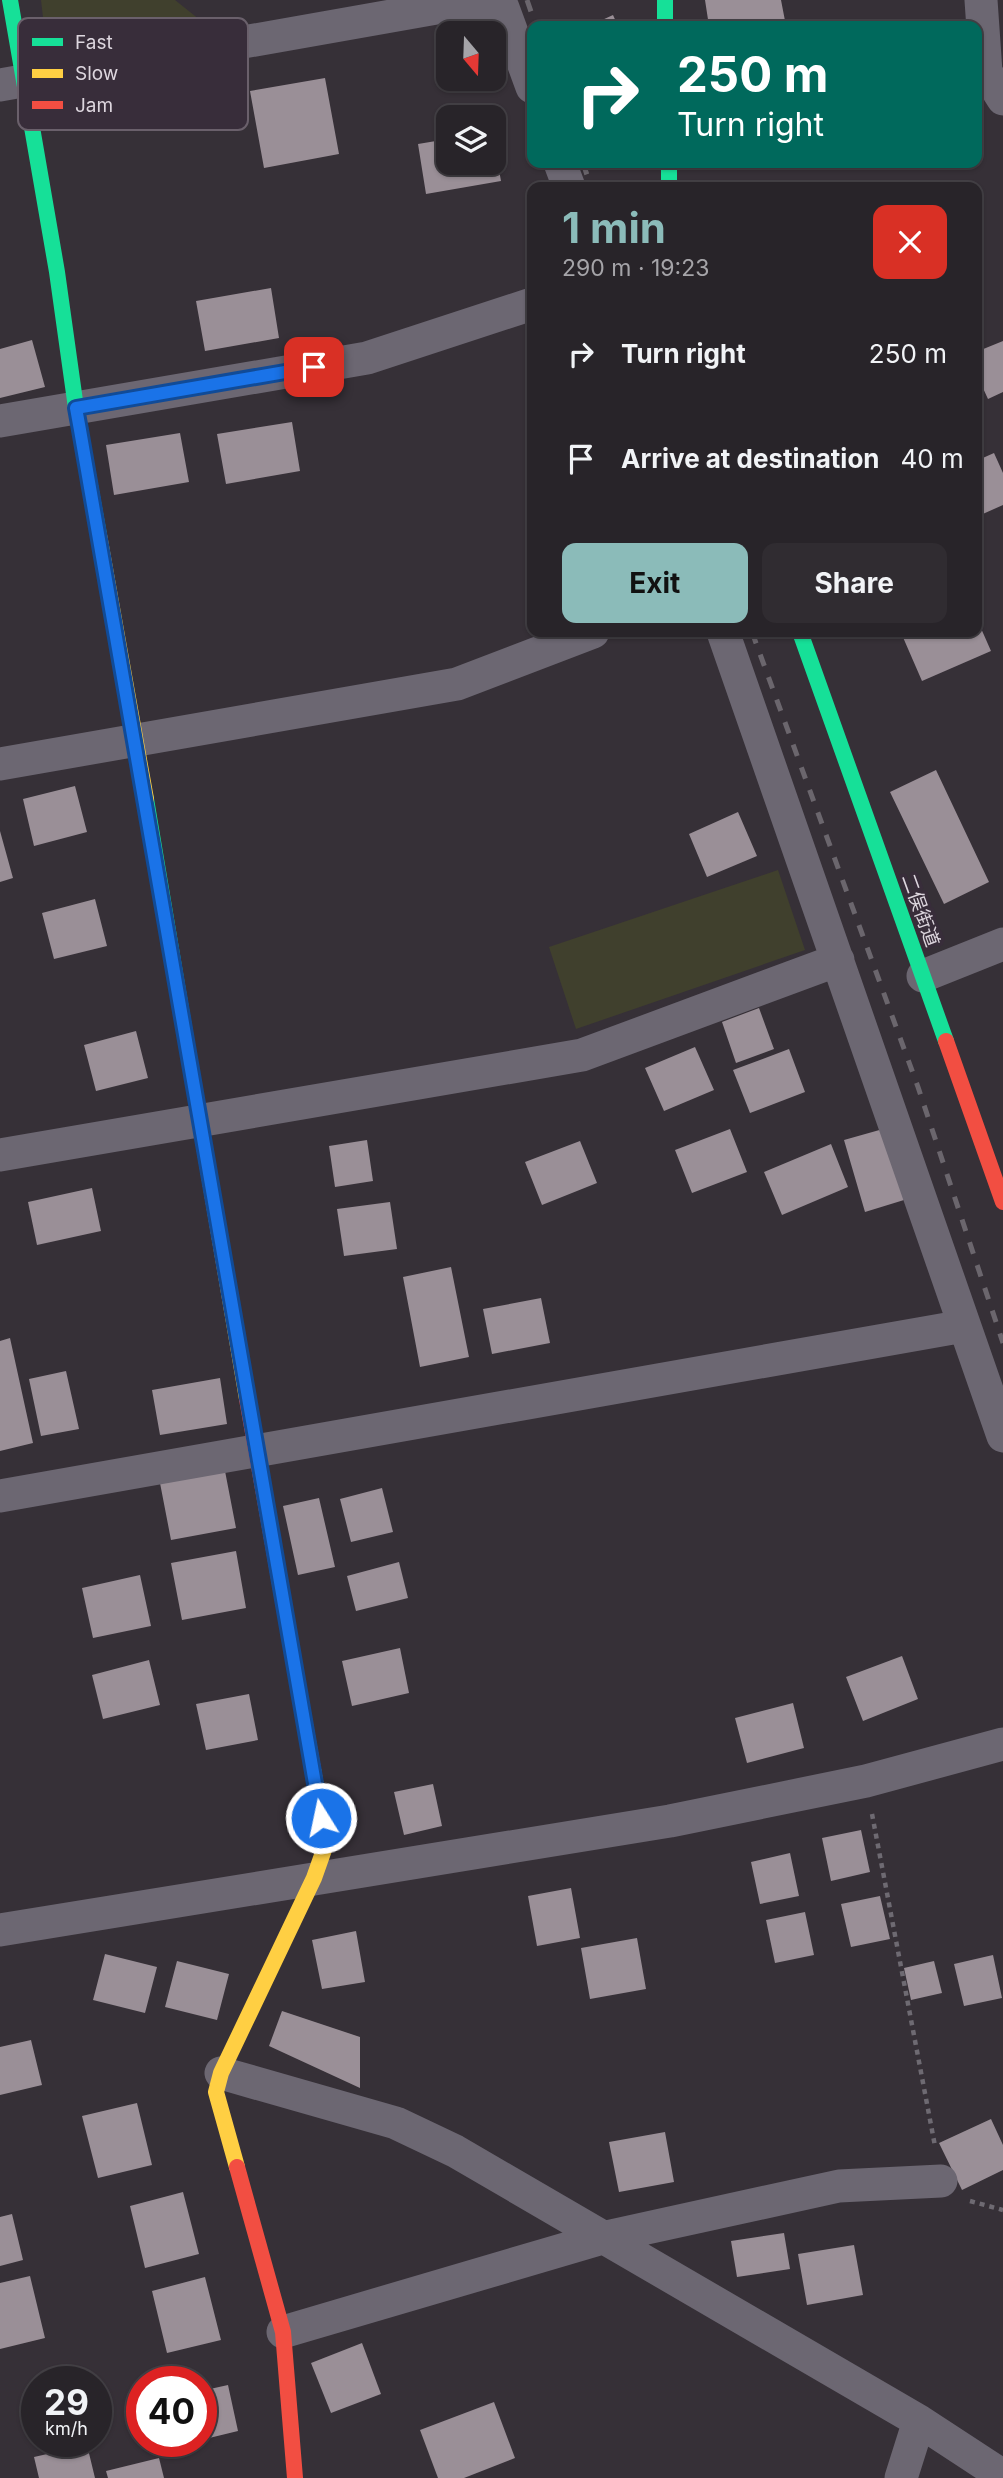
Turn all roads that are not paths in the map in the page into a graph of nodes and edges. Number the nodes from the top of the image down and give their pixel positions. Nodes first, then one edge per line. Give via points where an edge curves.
1 (10, 0) edge
2 (665, 0) edge
3 (981, 0) edge
4 (457, 2) edge
5 (665, 21) edge
6 (248, 40) edge
7 (527, 73) edge
8 (12, 82) edge
9 (1003, 99) edge
10 (18, 107) edge
11 (23, 130) edge
12 (527, 306) edge
13 (76, 408) junction
14 (0, 421) edge
15 (580, 637) edge
16 (725, 637) edge
17 (802, 637) edge
18 (136, 740) junction
19 (0, 764) edge
20 (1003, 944) edge
21 (838, 960) junction
22 (923, 976) junction
23 (200, 1120) junction
24 (0, 1155) edge
25 (1003, 1202) edge
26 (964, 1326) junction
27 (1003, 1436) edge
28 (256, 1452) junction
29 (0, 1496) edge
30 (1003, 1744) edge
31 (314, 1878) junction
32 (0, 1930) edge
33 (220, 2073) junction
34 (941, 2181) road end
35 (606, 2237) junction
36 (283, 2332) junction
37 (919, 2421) junction
38 (1003, 2476) edge
39 (295, 2478) edge
40 (901, 2478) edge

1 - 8 street
2 - 5 street
3 - 9 street via 986,72
4 - 6 street
4 - 7 street via 503,8
8 - 10 street
11 - 13 street via 57,272
12 - 13 street via 367,358
13 - 14 street
13 - 18 street
15 - 18 street via 457,684
16 - 21 street
17 - 22 street, 二俣街道
18 - 19 street
18 - 23 street
20 - 22 street
21 - 23 street via 582,1055
21 - 26 street
22 - 25 street, 二俣街道
23 - 24 street
23 - 28 street
26 - 27 street
26 - 28 street
28 - 29 street
28 - 31 street via 326,1844
30 - 31 street via 866,1782 670,1821
31 - 32 street
31 - 33 street
33 - 35 street via 396,2123 455,2151
33 - 36 street via 216,2092
34 - 35 street via 839,2186
35 - 36 street
35 - 37 street
36 - 39 street
37 - 38 street
37 - 40 street

